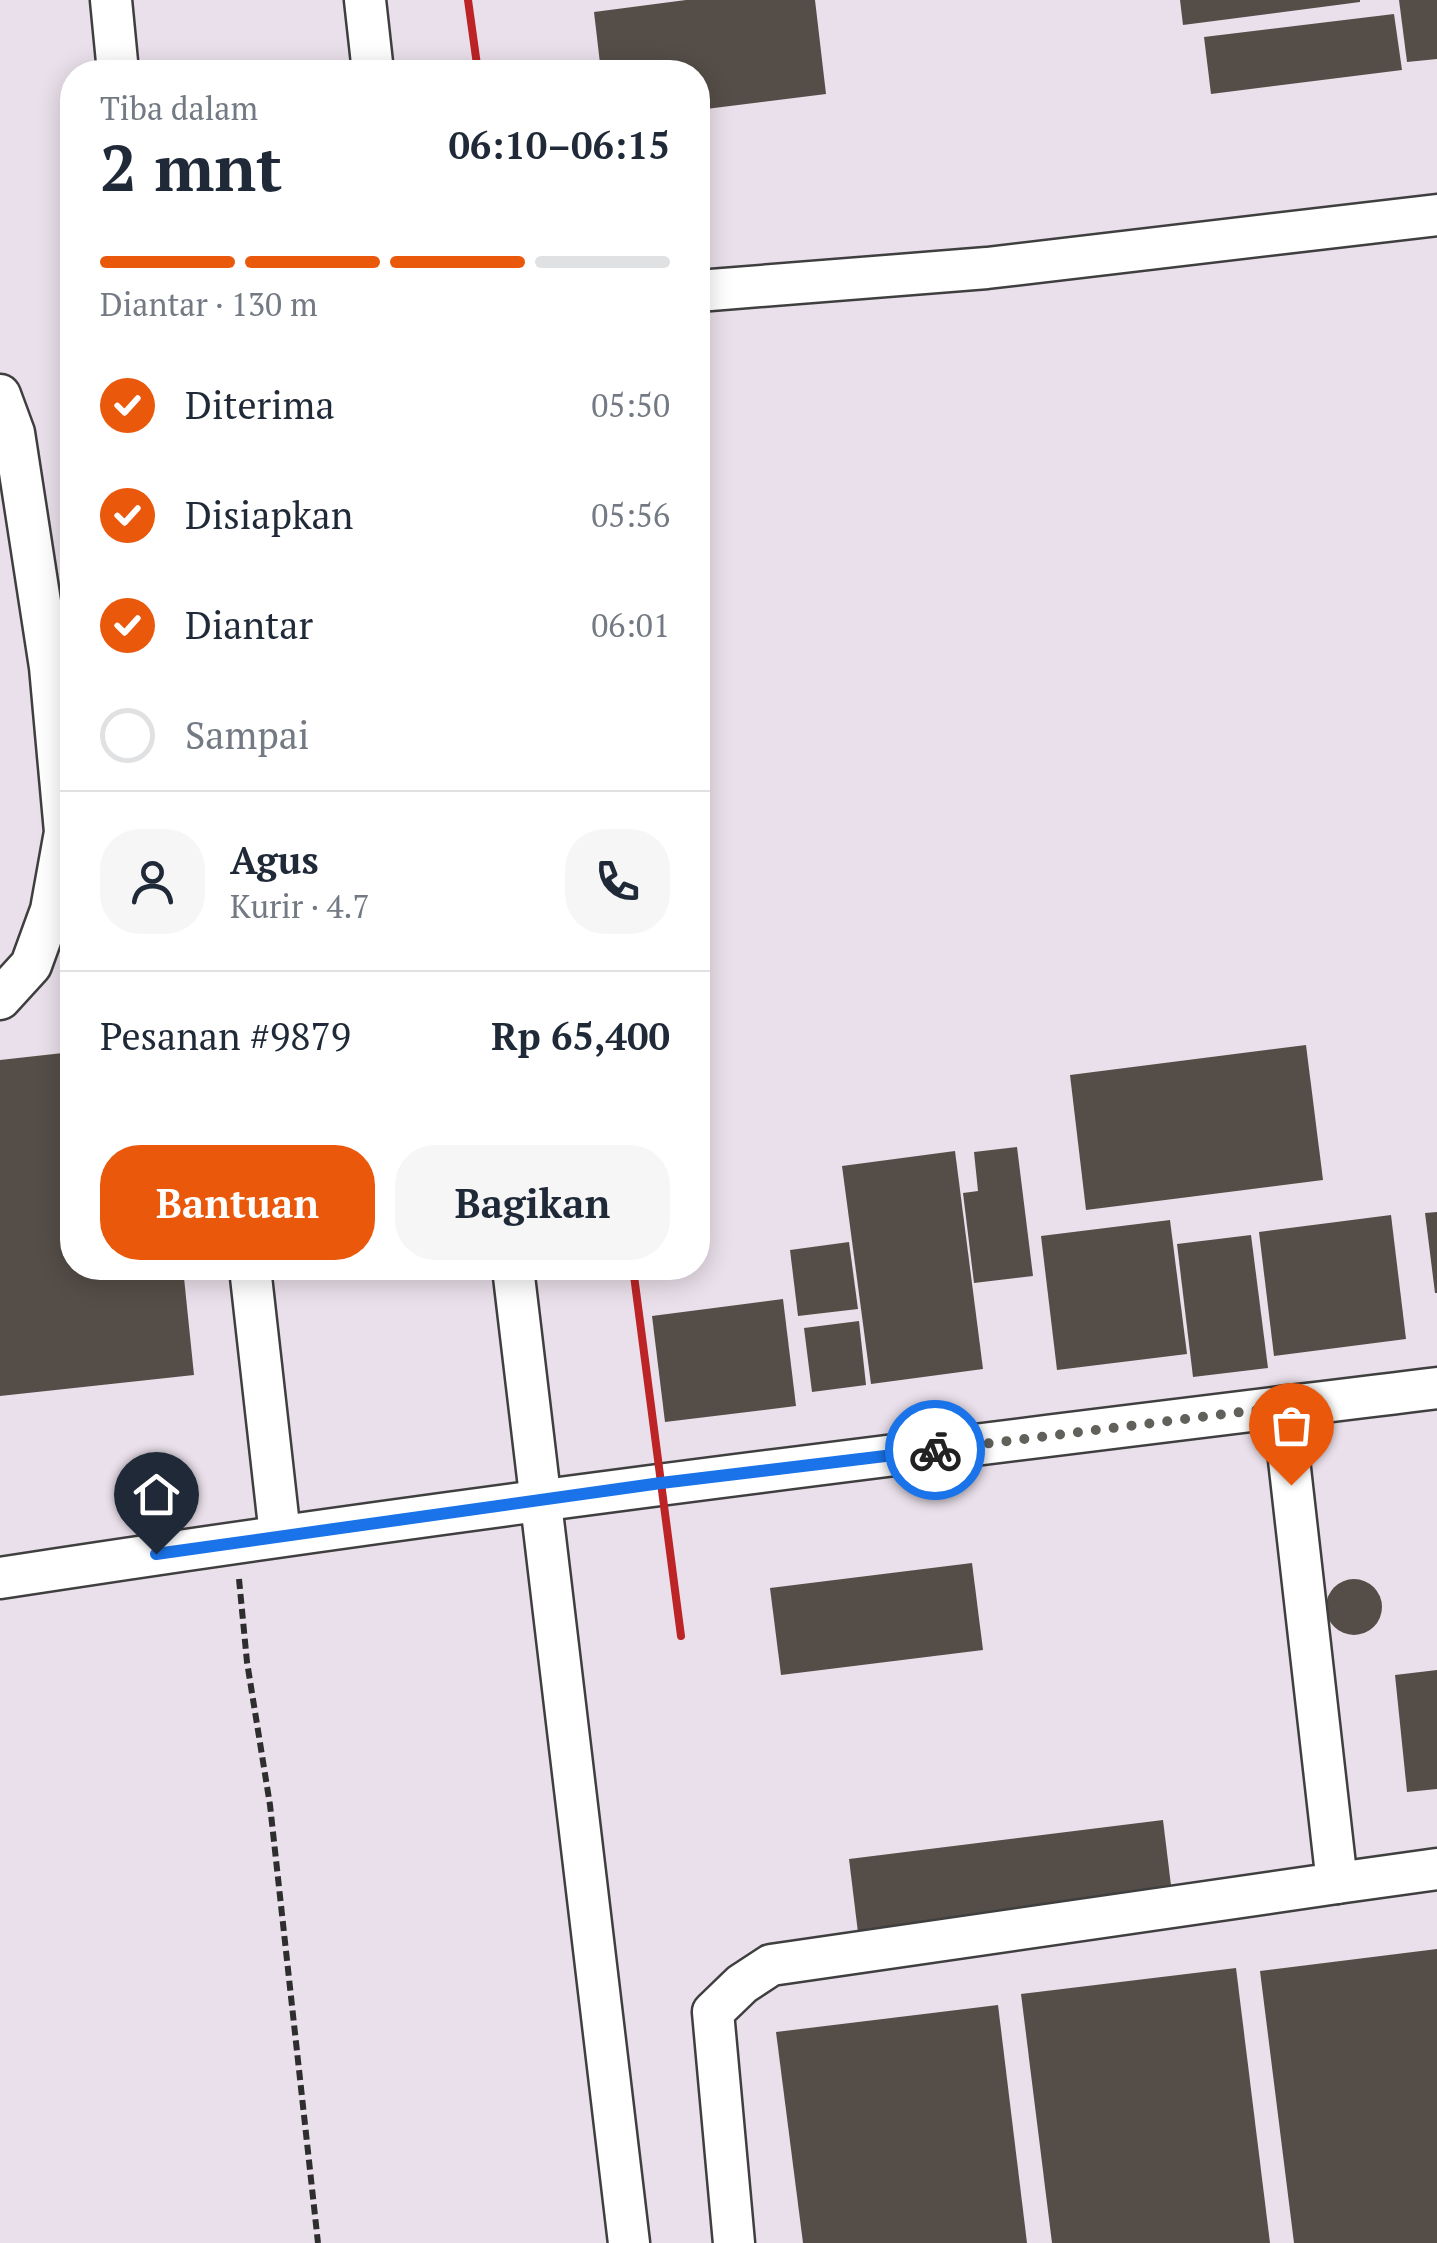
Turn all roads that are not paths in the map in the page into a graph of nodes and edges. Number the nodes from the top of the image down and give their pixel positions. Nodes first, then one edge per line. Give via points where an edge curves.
1 (111, 0) edge
2 (365, 0) edge
3 (117, 60) edge
4 (372, 60) edge
5 (1437, 215) edge
6 (710, 290) edge
7 (0, 395) edge
8 (60, 777) edge
9 (60, 860) edge
10 (0, 998) edge
11 (252, 1280) edge
12 (514, 1280) edge
13 (1437, 1388) edge
14 (1282, 1407) junction
15 (540, 1500) junction
16 (288, 1534) junction
17 (0, 1578) edge
18 (1437, 1870) edge
19 (1337, 1883) junction
20 (629, 2243) edge
21 (734, 2243) edge

1 - 3 lane
2 - 4 lane
5 - 6 lane via 988,268
7 - 8 lane via 14,433
9 - 10 lane via 31,965
11 - 16 lane
12 - 15 lane
13 - 14 lane
14 - 15 lane
14 - 19 lane
15 - 16 lane
15 - 20 lane
16 - 17 lane
18 - 19 lane
19 - 21 lane via 771,1965 714,2012

